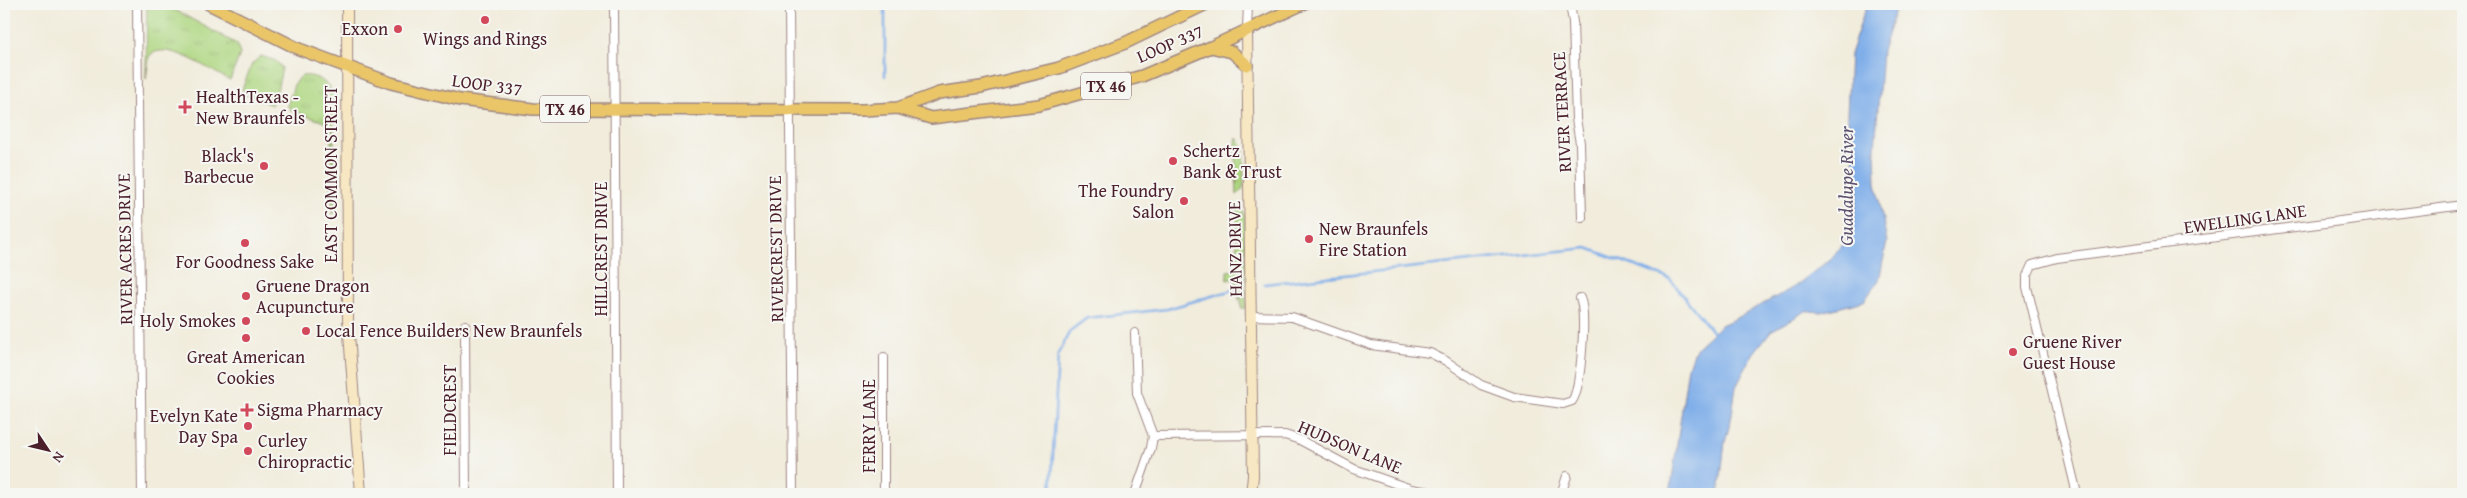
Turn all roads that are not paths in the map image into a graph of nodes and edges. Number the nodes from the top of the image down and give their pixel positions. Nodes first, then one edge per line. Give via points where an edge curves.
1 (137, 4) edge
2 (209, 4) edge
3 (347, 4) edge
4 (614, 4) edge
5 (789, 4) edge
6 (1206, 4) edge
7 (1248, 4) edge
8 (1303, 4) edge
9 (1570, 4) edge
10 (1247, 30) junction
11 (1211, 47) junction
12 (346, 66) junction
13 (1247, 66) junction
14 (614, 108) junction
15 (898, 108) junction
16 (789, 109) junction
17 (2463, 204) edge
18 (1582, 218) dead end
19 (1580, 298) dead end
20 (1252, 316) junction
21 (464, 325) dead end
22 (1135, 333) dead end
23 (884, 357) dead end
24 (1253, 435) junction
25 (1153, 436) junction
26 (1567, 476) dead end
27 (142, 494) edge
28 (361, 494) edge
29 (466, 494) edge
30 (617, 494) edge
31 (793, 494) edge
32 (884, 494) edge
33 (1135, 494) edge
34 (1251, 494) edge
35 (1443, 494) edge
36 (1561, 494) edge
37 (2077, 494) edge

1 - 27 street, RIVER ACRES DRIVE
2 - 12 main road, LOOP 337 / TX 46 via 287,44
3 - 12 main road, EAST COMMON STREET
4 - 14 street, HILLCREST DRIVE
5 - 16 street, RIVERCREST DRIVE
6 - 15 main road, LOOP 337 / TX 46 via 1125,43 1059,68 981,88 939,93
7 - 10 street, HANZ DRIVE
8 - 10 main road, LOOP 337 / TX 46
9 - 18 street, RIVER TERRACE
10 - 11 main road, LOOP 337 / TX 46
10 - 13 main road, HANZ DRIVE
11 - 13 main road via 1232,52
11 - 15 main road, LOOP 337 / TX 46 via 1142,76 1039,105 931,118
12 - 14 main road, LOOP 337 / TX 46 via 390,83 460,100 533,109
12 - 28 main road, EAST COMMON STREET via 348,325
13 - 20 main road, HANZ DRIVE
14 - 16 main road, LOOP 337 / TX 46
14 - 30 street, HILLCREST DRIVE
15 - 16 main road, LOOP 337 / TX 46
16 - 31 street, RIVERCREST DRIVE
17 - 37 street, EWELLING LANE via 2057,258 2032,265 2026,276 2027,287
19 - 20 street via 1584,318 1577,389 1572,401 1563,404 1522,399 1486,387 1430,353 1371,345 1292,318
20 - 24 main road, HANZ DRIVE
21 - 29 street, FIELDCREST
22 - 25 street via 1137,393
23 - 32 street, FERRY LANE
24 - 25 street, HUDSON LANE
24 - 34 main road, HANZ DRIVE
24 - 35 street, HUDSON LANE via 1292,436 1354,469 1411,489
25 - 33 street via 1152,448
26 - 36 street

